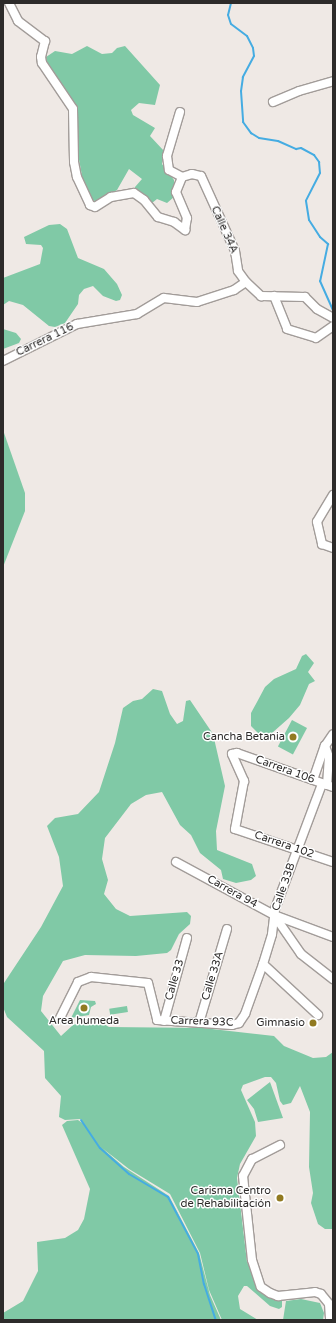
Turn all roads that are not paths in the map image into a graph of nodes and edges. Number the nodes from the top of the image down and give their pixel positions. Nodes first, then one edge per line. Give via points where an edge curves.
1 (9, 3) edge
2 (333, 81) edge
3 (273, 102) dead end
4 (180, 112) dead end
5 (182, 177) junction
6 (246, 282) junction
7 (274, 296) junction
8 (333, 318) edge
9 (333, 326) edge
10 (3, 361) edge
11 (333, 495) edge
12 (333, 548) edge
13 (333, 734) edge
14 (326, 746) junction
15 (313, 780) junction
16 (327, 785) edge
17 (235, 829) joint
18 (296, 850) junction
19 (176, 862) dead end
20 (333, 862) edge
21 (274, 915) junction
22 (227, 929) dead end
23 (187, 938) dead end
24 (333, 938) edge
25 (263, 964) junction
26 (333, 977) edge
27 (245, 1014) joint
28 (318, 1015) dead end
29 (60, 1018) dead end
30 (164, 1021) junction
31 (199, 1023) junction
32 (280, 1145) dead end
33 (330, 1320) edge

1 - 5 street via 18,20 45,41 42,63 73,109 74,162 77,177 90,205 95,207 112,197 134,194 144,200 158,217 174,222 185,230 187,218 176,192
2 - 3 street
4 - 5 street via 167,162 169,170
5 - 6 street, Calle 34A via 192,174 201,176 235,251 238,270
6 - 7 street, Calle 34A via 261,296
6 - 10 street, Carrera 116 via 234,290 197,302 164,298 137,314 77,324
7 - 8 street, Calle 34A via 300,295 328,317
7 - 9 street via 287,329 316,338
11 - 12 street via 318,522 322,544
13 - 14 street
14 - 15 street
14 - 16 street, Calle 33B
15 - 16 street, Carrera 106
15 - 17 street, Carrera 106 via 238,754 232,757 244,781
16 - 18 street, Calle 33B
17 - 18 street, Carrera 102
18 - 20 street, Carrera 102
18 - 21 street, Calle 33B
19 - 21 street, Carrera 94
21 - 24 street
21 - 25 street, Calle 33B via 272,934
21 - 26 street, Carrera 94 via 301,954
22 - 31 street, Calle 33A
23 - 30 street, Calle 33
25 - 27 street, Calle 33B
25 - 28 street
27 - 31 street, Carrera 93C via 239,1023 232,1025
29 - 30 street, Carrera 93C via 78,982 92,976 148,983 154,1018
30 - 31 street, Carrera 93C
32 - 33 street via 252,1159 243,1176 252,1260 261,1287 278,1296 315,1292 321,1294 329,1304

